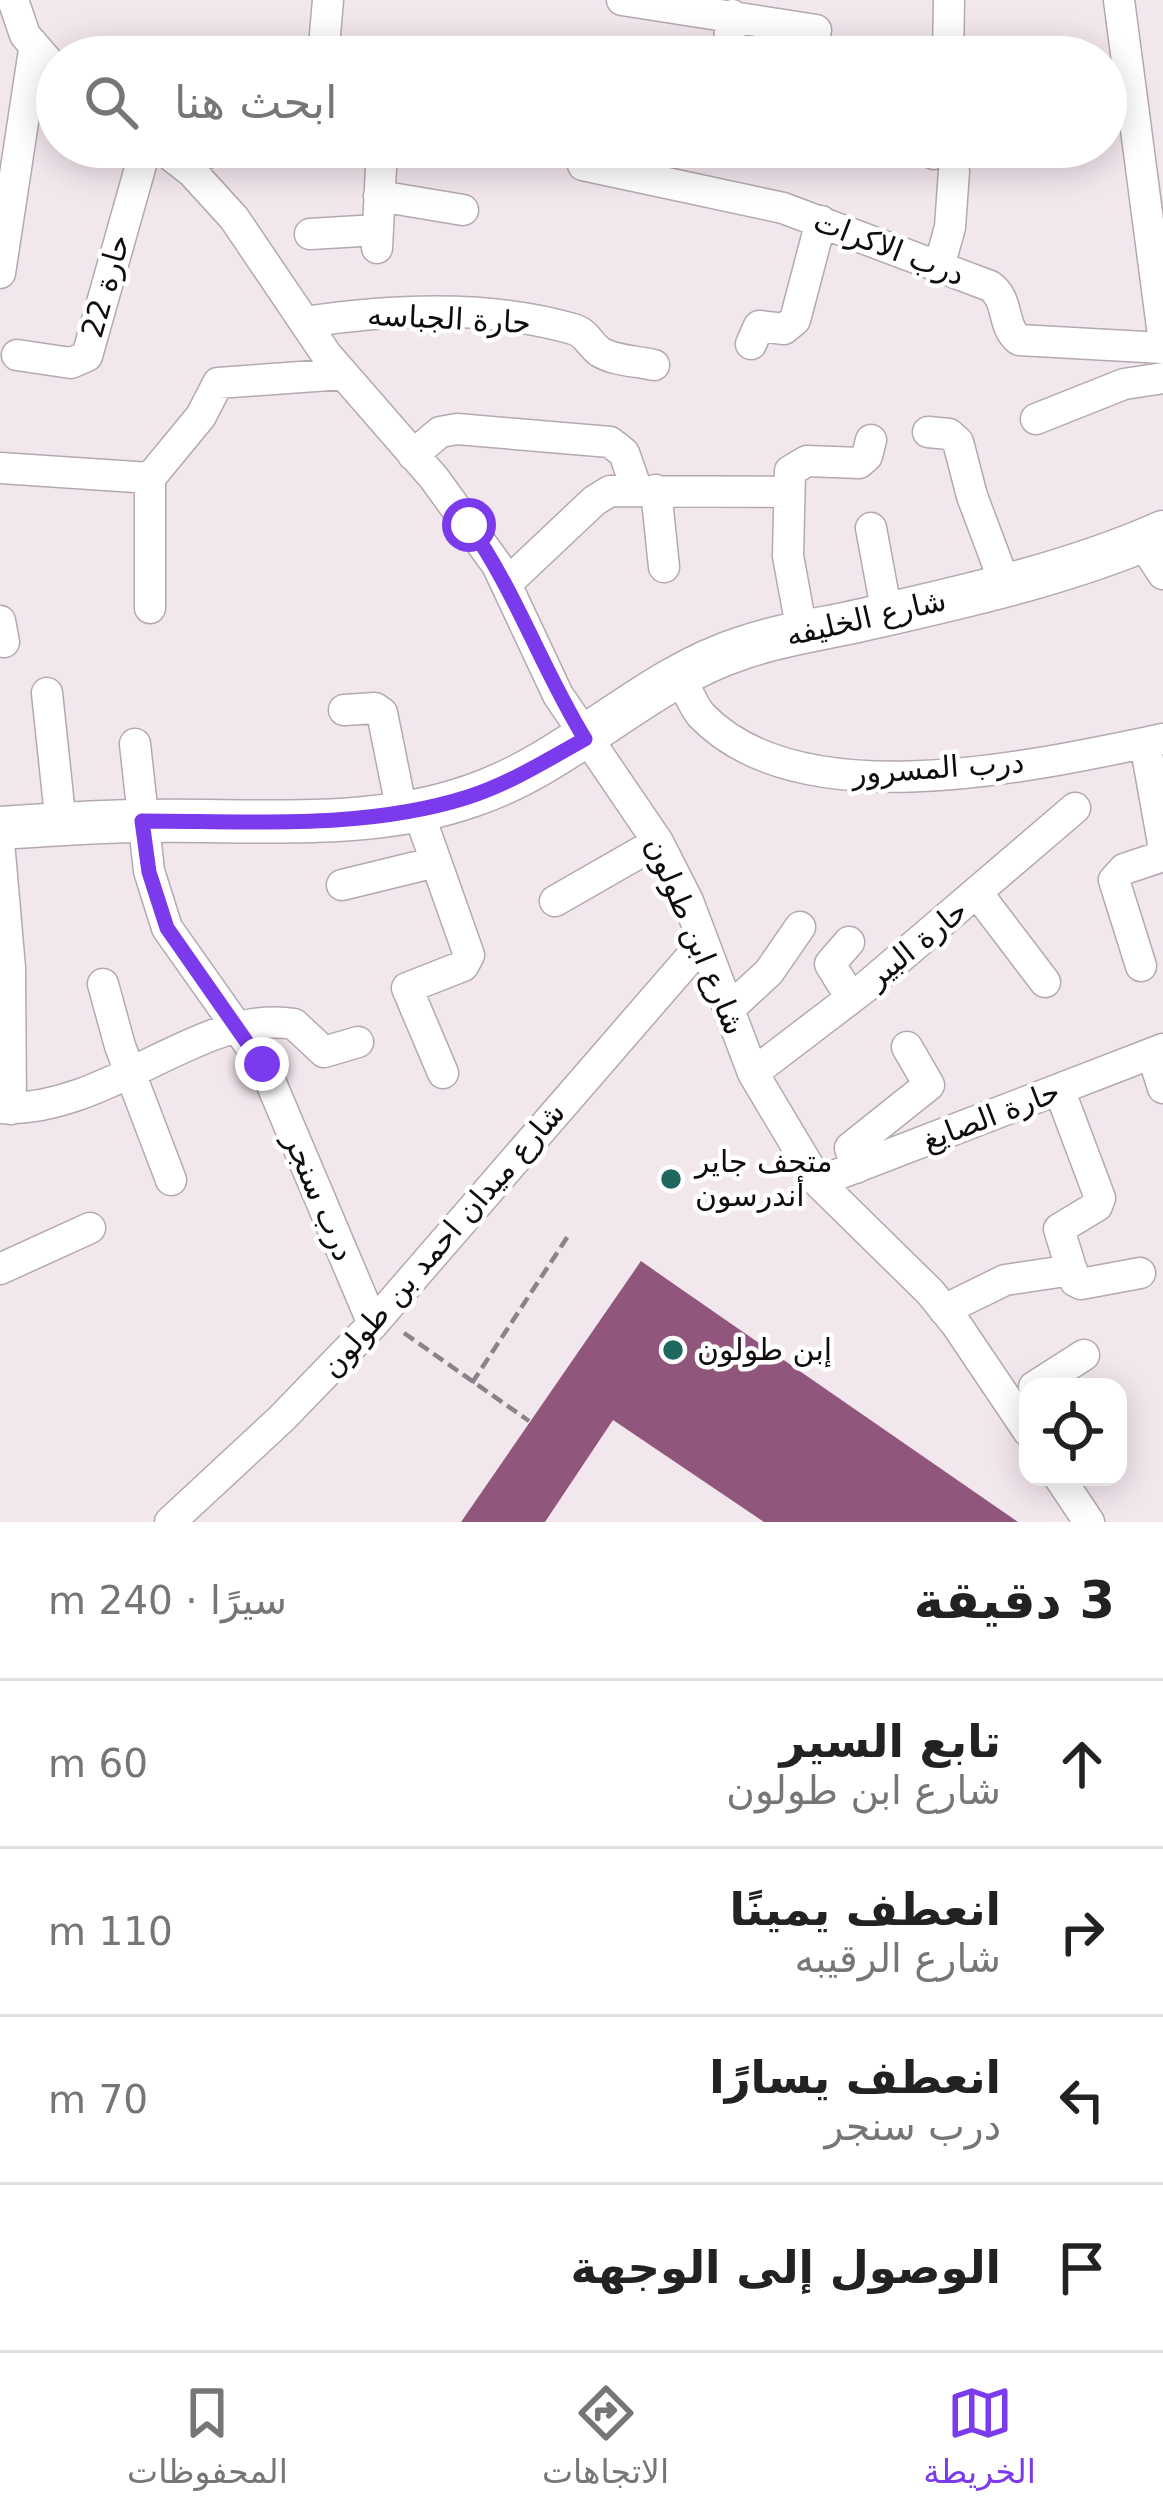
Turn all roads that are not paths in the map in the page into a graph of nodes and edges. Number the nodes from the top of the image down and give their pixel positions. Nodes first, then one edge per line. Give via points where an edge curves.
1 (328, 0) edge
2 (622, 0) edge
3 (949, 0) edge
4 (1118, 0) edge
5 (10, 8) edge
6 (732, 15) junction
7 (816, 30) dead end
8 (325, 36) edge
9 (731, 36) edge
10 (948, 36) edge
11 (1125, 36) edge
12 (1127, 49) edge
13 (34, 50) joint
14 (140, 168) edge
15 (183, 168) edge
16 (381, 168) edge
17 (600, 168) edge
18 (942, 168) edge
19 (1151, 178) edge
20 (7, 179) edge
21 (379, 196) junction
22 (463, 210) dead end
23 (821, 221) junction
24 (310, 234) dead end
25 (939, 267) junction
26 (0, 272) edge
27 (304, 322) junction
28 (1163, 335) edge
29 (751, 344) dead end
30 (1163, 348) edge
31 (17, 355) dead end
32 (654, 365) dead end
33 (343, 374) junction
34 (1163, 378) edge
35 (1036, 419) dead end
36 (928, 431) dead end
37 (871, 440) dead end
38 (413, 455) junction
39 (0, 468) edge
40 (150, 478) junction
41 (646, 490) junction
42 (787, 492) junction
43 (871, 527) dead end
44 (1156, 549) edge
45 (664, 567) dead end
46 (506, 584) junction
47 (1005, 584) junction
48 (150, 608) dead end
49 (887, 614) junction
50 (802, 632) junction
51 (679, 674) junction
52 (47, 693) dead end
53 (344, 710) dead end
54 (585, 739) junction
55 (1154, 741) edge
56 (135, 744) dead end
57 (1075, 808) dead end
58 (410, 811) junction
59 (142, 821) junction
60 (61, 825) junction
61 (0, 828) edge
62 (658, 842) junction
63 (1163, 843) edge
64 (0, 853) edge
65 (1163, 856) edge
66 (436, 862) junction
67 (342, 885) dead end
68 (978, 894) junction
69 (555, 901) dead end
70 (800, 927) dead end
71 (849, 942) dead end
72 (702, 944) junction
73 (1141, 965) dead end
74 (1045, 982) dead end
75 (104, 983) dead end
76 (851, 998) junction
77 (729, 1009) junction
78 (233, 1026) junction
79 (358, 1042) dead end
80 (907, 1047) dead end
81 (1158, 1051) edge
82 (442, 1073) dead end
83 (753, 1073) junction
84 (131, 1075) junction
85 (1163, 1088) edge
86 (1059, 1090) junction
87 (6, 1108) edge
88 (856, 1168) junction
89 (171, 1180) dead end
90 (818, 1182) junction
91 (90, 1228) dead end
92 (0, 1269) edge
93 (1072, 1270) junction
94 (1140, 1273) dead end
95 (944, 1310) junction
96 (377, 1319) junction
97 (1084, 1355) dead end
98 (1049, 1378) edge
99 (1019, 1389) edge
100 (1065, 1486) edge
101 (170, 1522) edge
102 (1089, 1522) edge

1 - 8 street
2 - 6 street
3 - 10 street
4 - 11 street
5 - 13 street
6 - 7 street
6 - 9 street
12 - 19 street
13 - 20 street
14 - 31 street, حارة 22 via 87,356 71,363
15 - 27 street, شارع ابن طولون via 234,218
16 - 21 street
17 - 23 street, درب الاكرات
18 - 25 street via 950,227
19 - 28 street
20 - 26 street
21 - 22 street
21 - 24 street via 377,239
23 - 25 street, درب الاكرات
23 - 29 street via 795,320 784,329 759,326
25 - 30 street, درب الاكرات via 996,290 1019,340
27 - 32 street, حارة الجباسه via 400,310 483,314 567,327 606,356
27 - 33 street, شارع ابن طولون
33 - 38 street, شارع ابن طولون
33 - 40 street via 218,383
34 - 35 street via 1124,384
36 - 47 street via 958,442
37 - 42 street via 860,463 797,464
38 - 41 street via 440,432 458,429 610,442
38 - 46 street, شارع ابن طولون
39 - 40 street
40 - 48 street
41 - 42 street
41 - 45 street
41 - 46 street via 610,490
42 - 50 street
43 - 49 street
44 - 47 street, شارع الخليفه
46 - 54 street, شارع ابن طولون
47 - 49 street, شارع الخليفه
49 - 50 street, شارع الخليفه
50 - 51 street, شارع الخليفه
51 - 54 street, شارع الخليفه
51 - 55 street, درب المسرور via 700,713 744,746 795,768 961,772
52 - 60 street
53 - 58 street via 382,712
54 - 58 street, شارع الخليفه via 502,784
54 - 62 street, شارع ابن طولون
55 - 63 street
56 - 59 street, درب سنجر
57 - 68 street, حارة البير
58 - 59 street, شارع الخليفه via 316,821
58 - 66 street
59 - 60 street, شارع الخليفه
59 - 78 street, درب سنجر via 167,928
60 - 61 street, شارع الخليفه
62 - 69 street
62 - 72 street, شارع ابن طولون
64 - 87 street via 10,968
65 - 73 street via 1114,880
66 - 67 street
66 - 82 street via 468,958 407,992
68 - 74 street
68 - 76 street, حارة البير
70 - 77 street via 769,972
71 - 76 street via 830,964
72 - 77 street, شارع ابن طولون
72 - 96 street, شارع ميدان احمد بن طولون
75 - 84 street
76 - 83 street, حارة البير
77 - 83 street, شارع ابن طولون
78 - 79 street via 293,1024 324,1052
78 - 84 street
78 - 96 street, درب سنجر via 262,1064
80 - 88 street via 929,1085 850,1148
81 - 85 street
81 - 86 street, حارة الصايغ
83 - 90 street, شارع ابن طولون
84 - 87 street via 53,1103
84 - 89 street
86 - 88 street, حارة الصايغ
86 - 93 street via 1100,1198 1060,1227
88 - 90 street, حارة الصايغ
90 - 95 street, شارع ابن طولون
91 - 92 street
93 - 94 street via 1081,1284
93 - 95 street via 1005,1280
95 - 99 street, شارع ابن طولون
96 - 101 street, شارع ميدان احمد بن طولون
97 - 98 street
100 - 102 street

